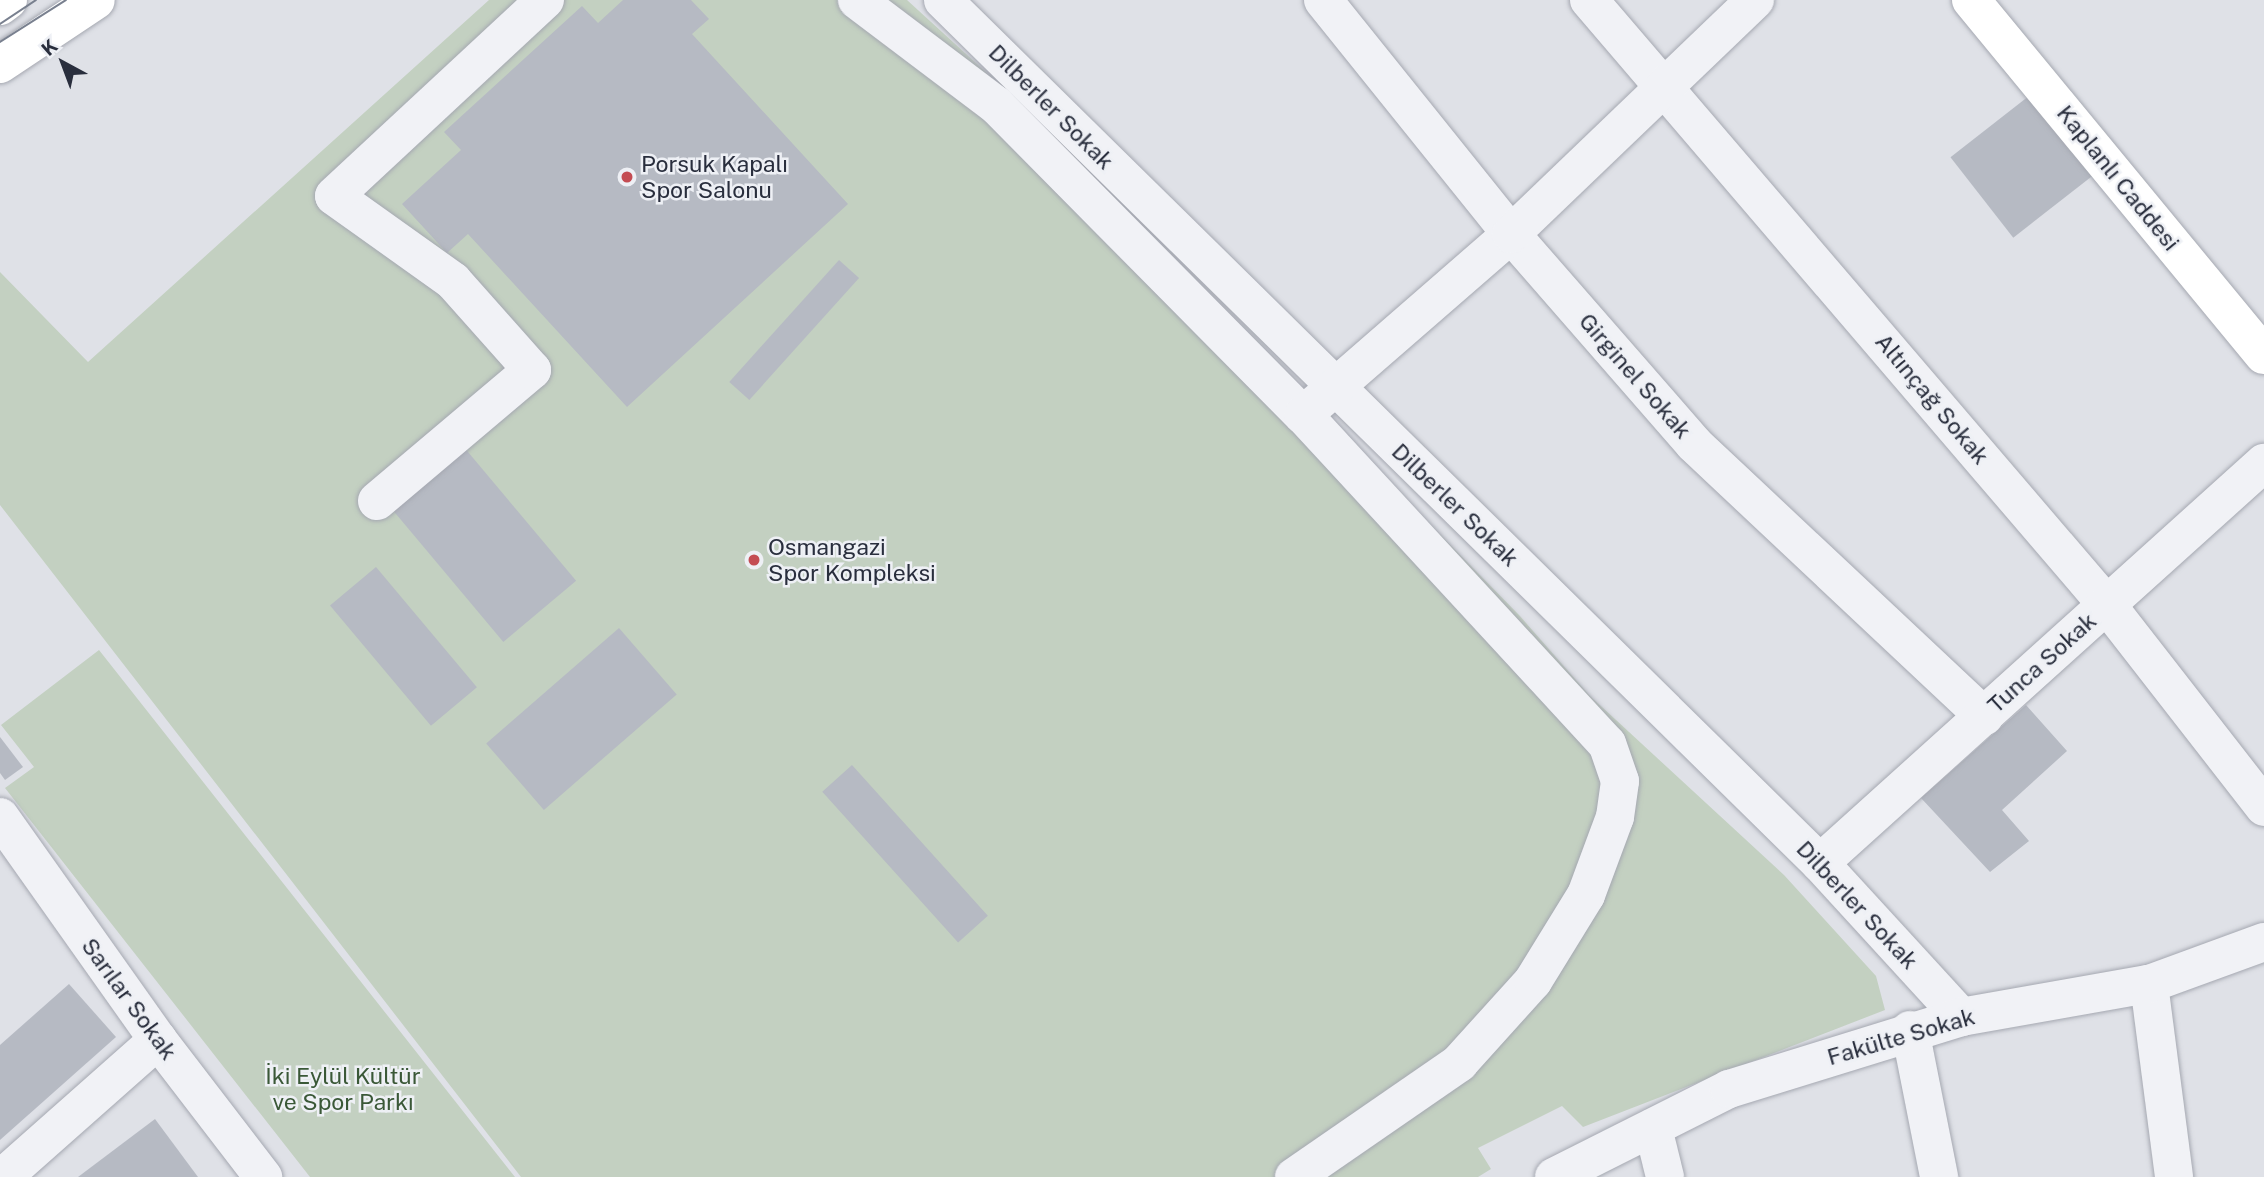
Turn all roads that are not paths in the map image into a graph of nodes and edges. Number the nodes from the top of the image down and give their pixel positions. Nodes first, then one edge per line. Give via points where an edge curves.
1 (8, 0) edge
2 (96, 0) edge
3 (545, 0) edge
4 (858, 0) edge
5 (943, 0) edge
6 (1323, 0) edge
7 (1589, 0) edge
8 (1755, 0) edge
9 (1971, 0) edge
10 (0, 6) edge
11 (0, 64) edge
12 (1666, 85) junction
13 (1511, 234) junction
14 (2263, 351) edge
15 (1333, 385) junction
16 (1303, 415) junction
17 (2264, 463) edge
18 (377, 501) dead end
19 (2107, 605) junction
20 (1984, 716) junction
21 (2264, 807) edge
22 (0, 817) edge
23 (1820, 863) junction
24 (2264, 942) edge
25 (2149, 984) junction
26 (1961, 1017) junction
27 (1910, 1030) junction
28 (158, 1040) junction
29 (1653, 1128) junction
30 (3, 1177) edge
31 (263, 1177) edge
32 (1294, 1177) edge
33 (1554, 1177) edge
34 (1665, 1177) edge
35 (1939, 1177) edge
36 (2174, 1177) edge

1 - 10 main road
2 - 11 main road
3 - 18 street via 334,196 453,281 532,370
4 - 16 street via 996,105
5 - 15 street, Dilberler Sokak
6 - 13 street, Girginel Sokak
7 - 12 street, Altınçağ Sokak
8 - 12 street
9 - 14 main road, Kaplanlı Caddesi
12 - 13 street
12 - 19 street, Altınçağ Sokak
13 - 15 street
13 - 20 street, Girginel Sokak via 1694,444
15 - 16 street
15 - 23 street, Dilberler Sokak
16 - 32 street via 1607,744 1620,781 1615,817 1586,895 1533,981 1459,1063
17 - 19 street, Tunca Sokak
19 - 20 street, Tunca Sokak
19 - 21 street, Altınçağ Sokak
20 - 23 street, Tunca Sokak
22 - 28 street, Sarılar Sokak
23 - 26 street, Dilberler Sokak
24 - 25 street, Fakülte Sokak
25 - 26 street, Fakülte Sokak
25 - 36 street
26 - 27 street, Fakülte Sokak
27 - 29 street, Fakülte Sokak via 1729,1089
27 - 35 street
28 - 30 street
28 - 31 street, Sarılar Sokak
29 - 33 street, Fakülte Sokak
29 - 34 street

